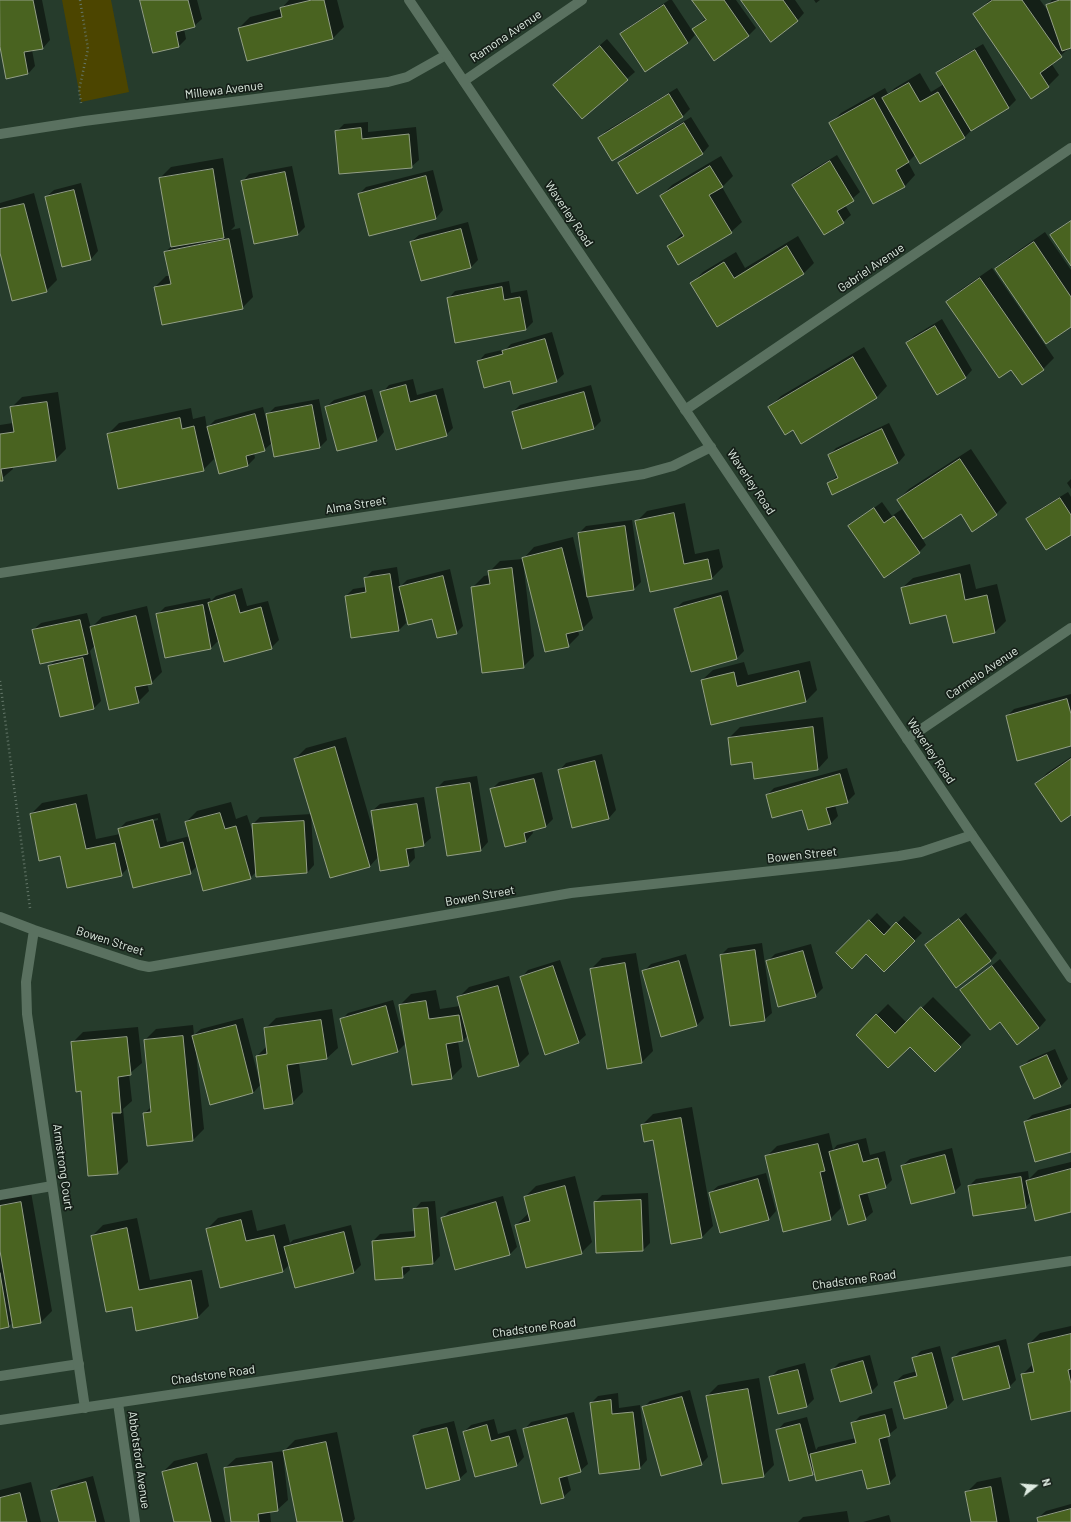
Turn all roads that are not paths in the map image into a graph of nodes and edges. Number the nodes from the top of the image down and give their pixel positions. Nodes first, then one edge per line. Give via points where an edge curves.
1 (409, 0) edge
2 (582, 0) edge
3 (446, 56) junction
4 (464, 81) junction
5 (0, 134) edge
6 (1071, 148) edge
7 (685, 410) junction
8 (711, 447) junction
9 (0, 573) edge
10 (1071, 628) edge
11 (908, 739) junction
12 (972, 835) junction
13 (0, 917) edge
14 (34, 930) junction
15 (1071, 978) edge
16 (52, 1186) junction
17 (0, 1195) edge
18 (1071, 1261) edge
19 (79, 1364) junction
20 (0, 1376) edge
21 (118, 1403) junction
22 (85, 1408) junction
23 (0, 1420) edge
24 (135, 1522) edge

1 - 3 street, Waverley Road
2 - 4 street, Ramona Avenue
3 - 4 street, Waverley Road
3 - 5 street, Millewa Avenue via 407,77 388,82
4 - 7 street, Waverley Road
6 - 7 street, Gabriel Avenue
7 - 8 street, Waverley Road
8 - 9 street, Alma Street via 673,466 644,474
8 - 11 street, Waverley Road
10 - 11 street, Carmelo Avenue
11 - 12 street, Waverley Road
12 - 14 street, Bowen Street via 921,852 899,856 571,893 150,967
12 - 15 street, Waverley Road
13 - 14 street, Bowen Street
14 - 16 street, Armstrong Court via 26,982 27,1014
16 - 17 street
16 - 19 street, Armstrong Court
18 - 21 street, Chadstone Road
19 - 20 street
19 - 22 street, Armstrong Court
21 - 22 street, Chadstone Road
21 - 24 street, Abbotsford Avenue
22 - 23 street, Chadstone Road

